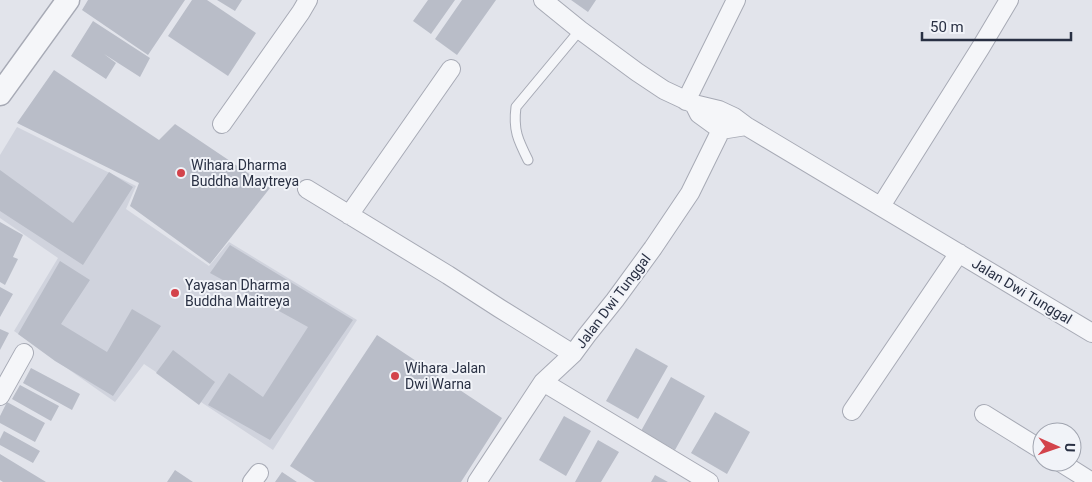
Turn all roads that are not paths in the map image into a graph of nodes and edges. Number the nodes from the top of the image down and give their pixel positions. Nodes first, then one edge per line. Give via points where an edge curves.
1 (68, 0) edge
2 (308, 0) edge
3 (543, 0) edge
4 (736, 0) edge
5 (1009, 0) edge
6 (580, 30) junction
7 (451, 69) dead end
8 (4, 81) edge
9 (690, 102) junction
10 (222, 124) dead end
11 (746, 126) junction
12 (721, 130) junction
13 (528, 160) dead end
14 (307, 188) dead end
15 (881, 206) junction
16 (349, 215) junction
17 (959, 253) junction
18 (1092, 333) edge
19 (24, 353) dead end
20 (573, 354) junction
21 (543, 382) junction
22 (0, 396) edge
23 (852, 411) dead end
24 (984, 414) dead end
25 (1032, 444) edge
26 (1076, 472) edge
27 (477, 482) edge
28 (709, 482) edge
29 (1092, 482) edge

1 - 8 street
2 - 10 street
3 - 6 street, Jalan Dwi Tunggal
4 - 9 street
5 - 15 street
6 - 9 street, Jalan Dwi Tunggal via 636,72
6 - 13 lane via 516,107 514,120 518,139
7 - 16 street
9 - 11 street, Jalan Dwi Tunggal via 719,110
9 - 12 street via 699,114
11 - 12 street
11 - 15 street, Jalan Dwi Tunggal
12 - 20 street, Jalan Dwi Tunggal via 690,193
14 - 16 street
15 - 17 street, Jalan Dwi Tunggal
16 - 20 street
17 - 18 street, Jalan Dwi Tunggal
17 - 23 street
19 - 22 street
20 - 21 street, Jalan Dwi Tunggal
21 - 27 street, Jalan Dwi Tunggal
21 - 28 street
24 - 25 street
26 - 29 street

